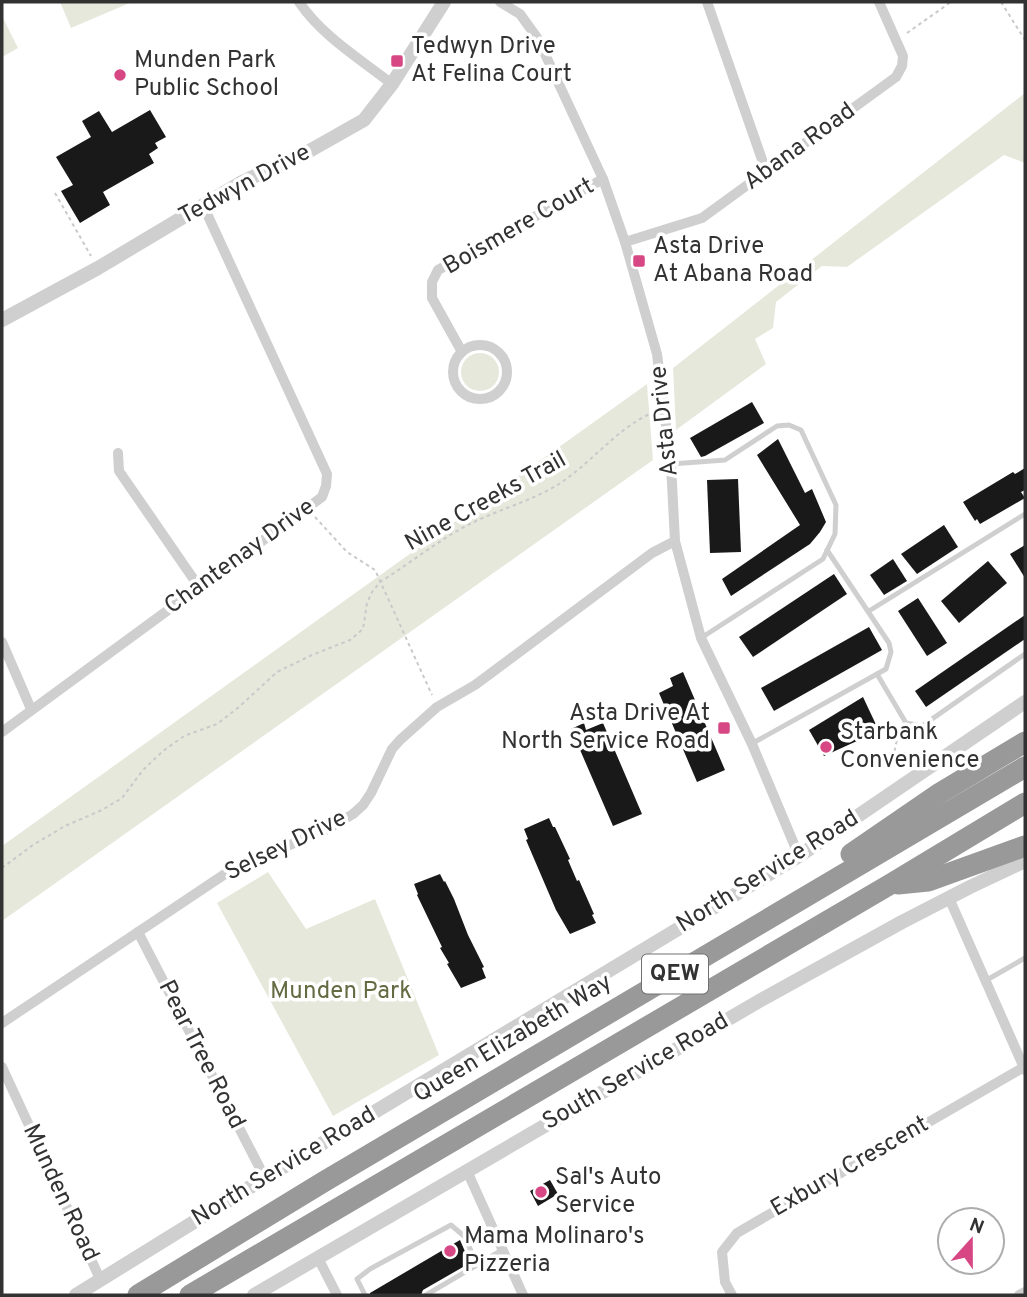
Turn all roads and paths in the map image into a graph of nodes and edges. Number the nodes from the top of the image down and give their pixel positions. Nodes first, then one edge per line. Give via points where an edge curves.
1 (299, 2) edge
2 (444, 2) edge
3 (500, 2) edge
4 (707, 2) edge
5 (880, 2) edge
6 (951, 2) edge
7 (1001, 2) edge
8 (897, 39) junction
9 (1025, 40) edge
10 (392, 84) junction
11 (766, 171) junction
12 (603, 179) junction
13 (55, 193) dead end
14 (203, 205) junction
15 (625, 242) junction
16 (98, 268) junction
17 (2, 320) edge
18 (462, 352) junction
19 (664, 411) junction
20 (118, 453) dead end
21 (671, 464) junction
22 (307, 509) junction
23 (1025, 514) edge
24 (675, 541) junction
25 (827, 550) junction
26 (380, 582) junction
27 (199, 587) junction
28 (869, 611) junction
29 (701, 638) junction
30 (2, 642) edge
31 (1025, 654) edge
32 (877, 674) junction
33 (1025, 702) edge
34 (437, 707) junction
35 (31, 709) junction
36 (906, 723) junction
37 (2, 732) edge
38 (1025, 742) edge
39 (752, 744) junction
40 (893, 758) dead end
41 (1025, 767) edge
42 (1025, 803) edge
43 (1025, 846) edge
44 (799, 856) junction
45 (1025, 861) edge
46 (2, 869) edge
47 (889, 886) junction
48 (949, 898) junction
49 (138, 932) junction
50 (720, 947) junction
51 (1025, 957) edge
52 (985, 981) junction
53 (2, 1023) edge
54 (2, 1067) edge
55 (1024, 1069) edge
56 (467, 1171) junction
57 (265, 1178) junction
58 (502, 1250) junction
59 (318, 1258) junction
60 (477, 1265) junction
61 (101, 1280) junction
62 (1025, 1292) edge
63 (76, 1295) edge
64 (138, 1295) edge
65 (190, 1295) edge
66 (254, 1295) edge
67 (337, 1295) edge
68 (365, 1295) edge
69 (426, 1295) edge
70 (523, 1295) edge
71 (732, 1295) edge
72 (1019, 1295) edge

1 - 10 street via 321,28
2 - 10 street, Tedwyn Drive
3 - 12 street, Asta Drive via 520,14 538,39
4 - 11 street
5 - 8 street, Abana Road
6 - 8 path
7 - 9 path
8 - 11 street, Abana Road via 903,59 896,77
10 - 14 street, Tedwyn Drive via 364,120
11 - 15 street, Abana Road via 702,218
12 - 15 street, Asta Drive
12 - 18 street, Boismere Court via 438,271 432,298
13 - 16 path
14 - 16 street, Tedwyn Drive
14 - 22 street, Chantenay Drive via 327,474 322,497
15 - 19 street, Asta Drive via 657,354
16 - 17 street, Tedwyn Drive
18 - 18 street via 453,378 463,394 481,399 499,392 508,369 500,354 486,345
19 - 21 street, Asta Drive
19 - 26 path, Nine Creeks Trail via 648,414 632,425 558,484 466,526
20 - 27 street via 119,471
21 - 24 street, Asta Drive
21 - 25 lane via 725,460 777,426 802,430 836,505 835,534
22 - 26 path via 347,552 375,570
22 - 27 street, Chantenay Drive
23 - 28 lane
24 - 29 street, Asta Drive
24 - 34 street, Selsey Drive via 652,553 475,685
25 - 28 lane
25 - 29 lane via 823,559
26 - 34 path
26 - 46 path via 367,603 363,629 350,640 277,672 217,724 184,736 163,751 122,798 65,826
27 - 35 street, Chantenay Drive
28 - 32 lane via 891,652 886,669
29 - 39 street, Asta Drive
30 - 35 street
31 - 36 lane via 922,726
32 - 36 lane
32 - 39 lane
33 - 44 street, North Service Road
34 - 49 street, Selsey Drive via 392,749 372,793 353,814 326,830 233,868
35 - 37 street, Chantenay Drive
36 - 40 path
38 - 50 highway via 940,793
39 - 44 street, Asta Drive
41 - 50 highway, Queen Elizabeth Way / QEW
42 - 47 highway, QEW
43 - 47 highway via 928,881
44 - 57 street, North Service Road
45 - 48 street, South Service Road
47 - 65 highway, QEW
48 - 52 street
48 - 56 street, South Service Road via 761,1000
49 - 53 street, Selsey Drive
49 - 57 street, Pear Tree Road
50 - 64 highway, Queen Elizabeth Way / QEW
51 - 52 lane
52 - 55 street
54 - 61 street, Munden Road
55 - 71 street, Exbury Crescent via 737,1233 722,1252 725,1282
56 - 58 street
56 - 59 street, South Service Road
57 - 61 street, North Service Road
58 - 60 lane
58 - 70 street
59 - 66 street, South Service Road
59 - 67 street
60 - 68 lane via 465,1237 451,1226 357,1279
60 - 69 lane
61 - 63 street, North Service Road
62 - 72 street

